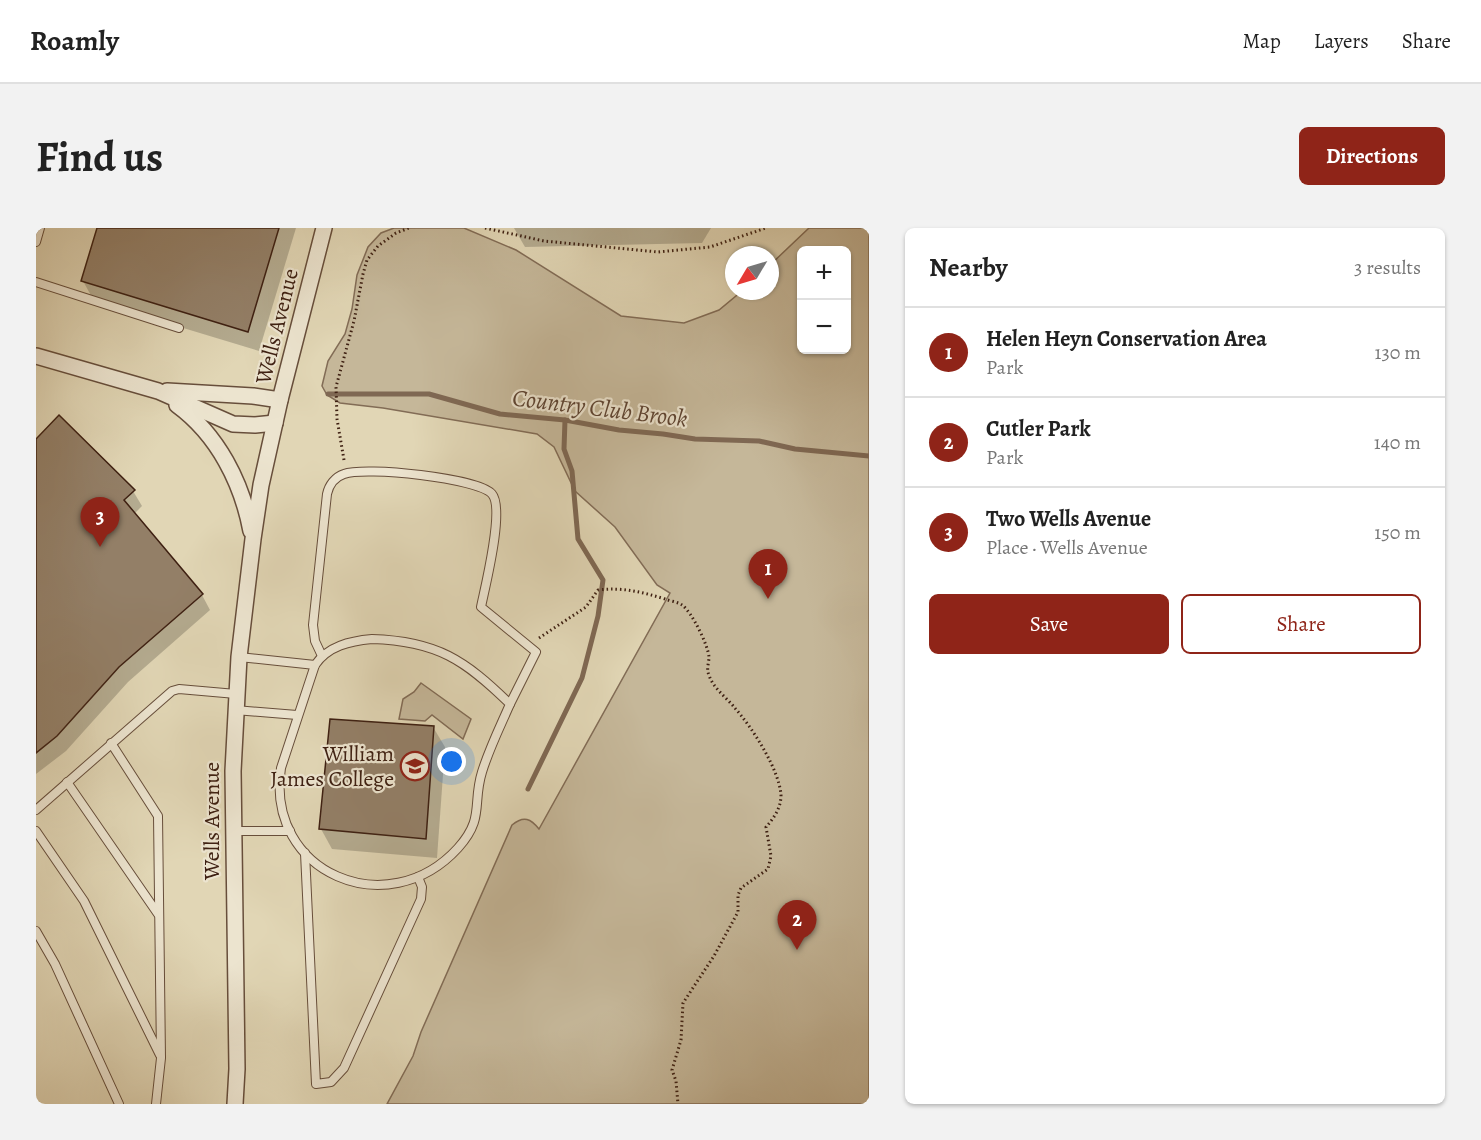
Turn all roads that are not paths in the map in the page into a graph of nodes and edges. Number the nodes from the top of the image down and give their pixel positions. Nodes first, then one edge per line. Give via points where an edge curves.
1 (40, 228) edge
2 (324, 228) edge
3 (36, 242) edge
4 (36, 282) edge
5 (179, 328) dead end
6 (36, 356) edge
7 (158, 391) junction
8 (280, 400) junction
9 (274, 423) junction
10 (252, 539) junction
11 (322, 656) junction
12 (239, 657) junction
13 (315, 665) junction
14 (236, 694) junction
15 (510, 704) junction
16 (235, 710) junction
17 (297, 715) junction
18 (111, 743) junction
19 (68, 782) junction
20 (36, 810) edge
21 (36, 831) edge
22 (233, 831) junction
23 (290, 831) junction
24 (304, 853) junction
25 (418, 877) junction
26 (159, 916) junction
27 (36, 931) edge
28 (161, 1058) junction
29 (119, 1104) edge
30 (156, 1104) edge
31 (234, 1104) edge

1 - 3 lane
2 - 8 street, Wells Avenue
4 - 5 lane
6 - 7 street, Wells Avenue
7 - 8 street, Wells Avenue
7 - 9 street, Wells Avenue via 233,424
7 - 10 street, Wells Avenue via 183,409 212,439 237,483
8 - 9 street, Wells Avenue
9 - 10 street, Wells Avenue
10 - 12 street, Wells Avenue
11 - 13 lane
11 - 15 lane via 348,642 372,639 425,645 475,672
11 - 15 lane via 313,625 327,494 335,479 347,473 377,471 434,477 484,488 493,495 496,505 496,530 481,607 536,652
12 - 13 lane
12 - 14 street, Wells Avenue
13 - 17 lane
14 - 16 street, Wells Avenue
14 - 18 lane via 175,690
15 - 25 lane via 483,768 473,826 453,853
16 - 17 lane
16 - 22 street, Wells Avenue
17 - 23 lane via 280,776 283,810
18 - 19 lane
18 - 26 lane via 158,816
19 - 20 lane
19 - 26 lane
21 - 28 lane via 84,901
22 - 23 lane
22 - 31 street, Wells Avenue via 237,1069
23 - 24 lane
24 - 25 lane via 327,871 369,885 394,884
24 - 25 lane via 316,1084 331,1082 344,1068 421,899
26 - 28 lane
27 - 29 lane
28 - 30 lane

